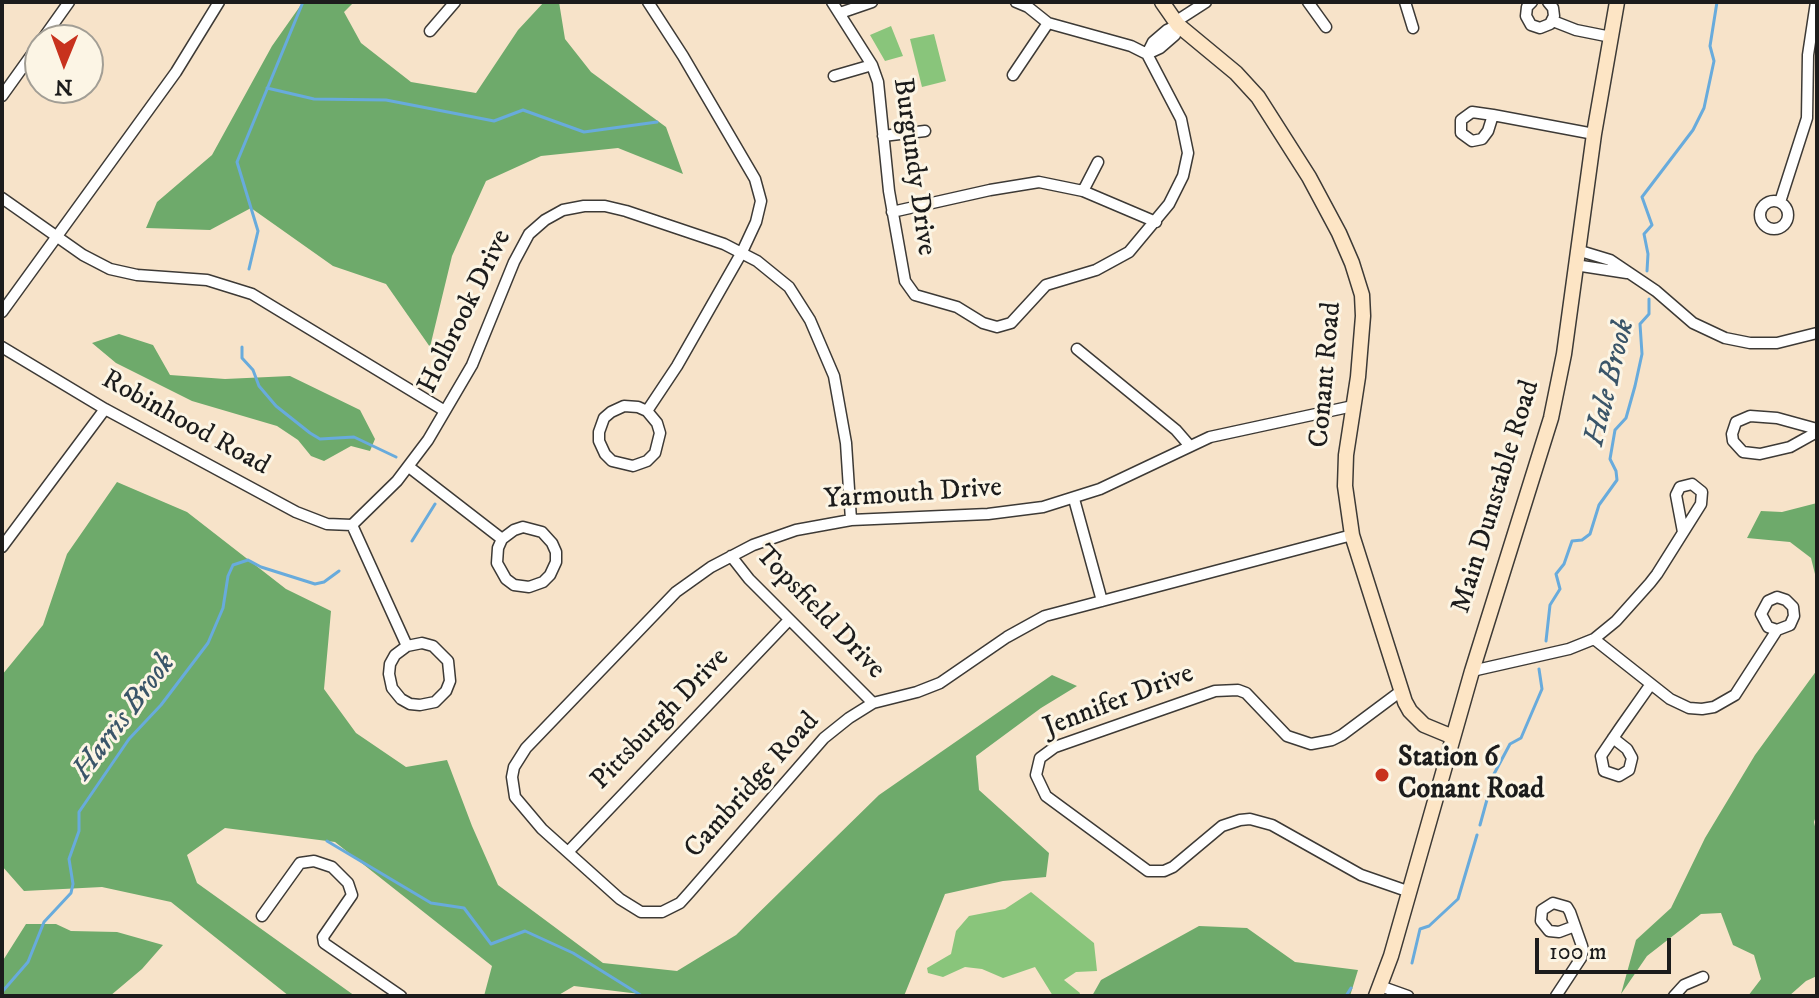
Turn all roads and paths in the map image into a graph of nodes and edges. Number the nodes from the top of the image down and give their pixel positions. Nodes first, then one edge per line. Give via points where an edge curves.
1 (69, 2) edge
2 (219, 2) edge
3 (455, 2) edge
4 (648, 2) edge
5 (832, 2) edge
6 (872, 2) edge
7 (1016, 2) edge
8 (1162, 2) edge
9 (1206, 2) edge
10 (1308, 2) edge
11 (1405, 2) edge
12 (1532, 2) edge
13 (1548, 2) edge
14 (1617, 2) edge
15 (1816, 2) edge
16 (840, 13) junction
17 (1553, 21) junction
18 (1048, 23) junction
19 (1177, 23) junction
20 (53, 24) edge
21 (1326, 27) dead end
22 (1413, 28) dead end
23 (430, 31) dead end
24 (1611, 37) junction
25 (1147, 54) junction
26 (24, 65) edge
27 (872, 65) junction
28 (1013, 75) dead end
29 (834, 76) dead end
30 (2, 96) edge
31 (1493, 115) dead end
32 (925, 131) dead end
33 (1594, 134) junction
34 (883, 136) junction
35 (1098, 162) dead end
36 (1083, 191) junction
37 (2, 198) edge
38 (1780, 202) dead end
39 (892, 212) junction
40 (1156, 222) junction
41 (56, 236) junction
42 (742, 252) junction
43 (1576, 258) junction
44 (2, 312) edge
45 (1817, 333) edge
46 (2, 347) edge
47 (1077, 349) dead end
48 (1353, 406) junction
49 (105, 409) junction
50 (445, 411) junction
51 (647, 411) junction
52 (1817, 430) edge
53 (1189, 445) junction
54 (409, 467) junction
55 (1074, 499) junction
56 (851, 520) junction
57 (352, 525) junction
58 (1683, 532) dead end
59 (1352, 535) junction
60 (502, 539) junction
61 (2, 547) edge
62 (731, 556) junction
63 (1102, 601) junction
64 (789, 620) junction
65 (1777, 630) dead end
66 (1594, 639) junction
67 (407, 646) junction
68 (1472, 671) junction
69 (1651, 684) junction
70 (1401, 691) junction
71 (873, 703) junction
72 (1453, 737) junction
73 (1613, 738) dead end
74 (568, 852) junction
75 (1410, 892) junction
76 (262, 916) dead end
77 (1575, 926) dead end
78 (1703, 977) dead end
79 (1378, 991) edge
80 (401, 996) edge
81 (1408, 996) edge
82 (1556, 996) edge
83 (1674, 996) edge

1 - 20 street
2 - 41 street via 176,72
3 - 23 street
4 - 42 street via 755,179 760,210
5 - 16 street, Burgundy Drive
6 - 16 street
7 - 18 street
8 - 19 main road, Conant Road
9 - 19 street
10 - 21 street
11 - 22 street
12 - 17 street via 1526,11 1531,25 1545,27
13 - 17 street
14 - 24 main road, Main Dunstable Road
15 - 38 street via 1807,118
16 - 27 street, Burgundy Drive
17 - 24 street
18 - 25 street
18 - 28 street
19 - 25 street via 1153,42
19 - 48 main road, Conant Road via 1258,97 1339,233 1363,305
24 - 33 main road, Main Dunstable Road
25 - 40 street, Burgundy Drive via 1188,144 1183,176
26 - 30 street
27 - 29 street
27 - 34 street, Burgundy Drive
31 - 33 street
32 - 34 street
33 - 43 main road, Main Dunstable Road
34 - 39 street, Burgundy Drive
35 - 36 street
36 - 39 street via 1027,183
36 - 40 street
37 - 41 street
39 - 40 street, Burgundy Drive via 909,289 997,327 1011,323 1046,285 1121,257
41 - 44 street
41 - 50 street via 110,269 207,280 252,294
42 - 50 street, Holbrook Drive via 605,206 563,210 529,234 481,345
42 - 51 street
42 - 56 street, Holbrook Drive via 789,287 828,358 846,443
43 - 45 street via 1627,273 1693,323 1725,338 1777,343
43 - 68 main road, Main Dunstable Road via 1551,418
46 - 49 street, Robinhood Road
47 - 53 street
48 - 53 street, Yarmouth Drive via 1230,431
48 - 59 main road, Conant Road via 1345,486
49 - 57 street, Robinhood Road via 296,512 327,524
49 - 61 street
50 - 54 street, Holbrook Drive
51 - 51 street via 660,433 655,453 633,466 612,461 599,441 604,418 624,406
52 - 52 street via 1790,447 1760,454 1743,452 1732,434 1736,422 1750,416
53 - 55 street, Yarmouth Drive
54 - 57 street, Holbrook Drive
54 - 60 street
55 - 56 street, Yarmouth Drive via 988,514
55 - 63 street
56 - 62 street, Yarmouth Drive via 796,530
57 - 67 street
58 - 66 street via 1644,591
59 - 63 street, Cambridge Road
59 - 70 main road, Conant Road
60 - 60 street via 523,527 542,532 556,552 550,575 534,586 510,582 497,563
62 - 64 street, Topsfield Drive
62 - 74 street, Yarmouth Drive via 676,592 518,757 512,777 515,797
63 - 71 street, Cambridge Road via 1033,622 940,683
64 - 71 street, Topsfield Drive
64 - 74 street, Pittsburgh Drive
65 - 69 street via 1744,685 1714,707 1689,708
66 - 68 street via 1561,652
66 - 69 street
67 - 67 street via 390,664 392,688 410,704 435,702 450,681 448,661 428,644
68 - 72 main road, Main Dunstable Road
69 - 73 street
70 - 72 main road, Conant Road via 1417,720
70 - 75 street, Jennifer Drive via 1342,735 1321,744 1287,736 1246,693 1215,691 1055,747 1040,758 1036,775 1046,796 1148,871 1173,867 1222,826 1250,819 1272,825 1361,875
71 - 74 street, Cambridge Road via 824,738 671,909 651,914 631,907
72 - 75 main road, Main Dunstable Road
75 - 79 main road, Main Dunstable Road
76 - 80 street via 300,863 332,867 352,895 324,943
77 - 82 street via 1582,956
78 - 83 street
79 - 81 street

